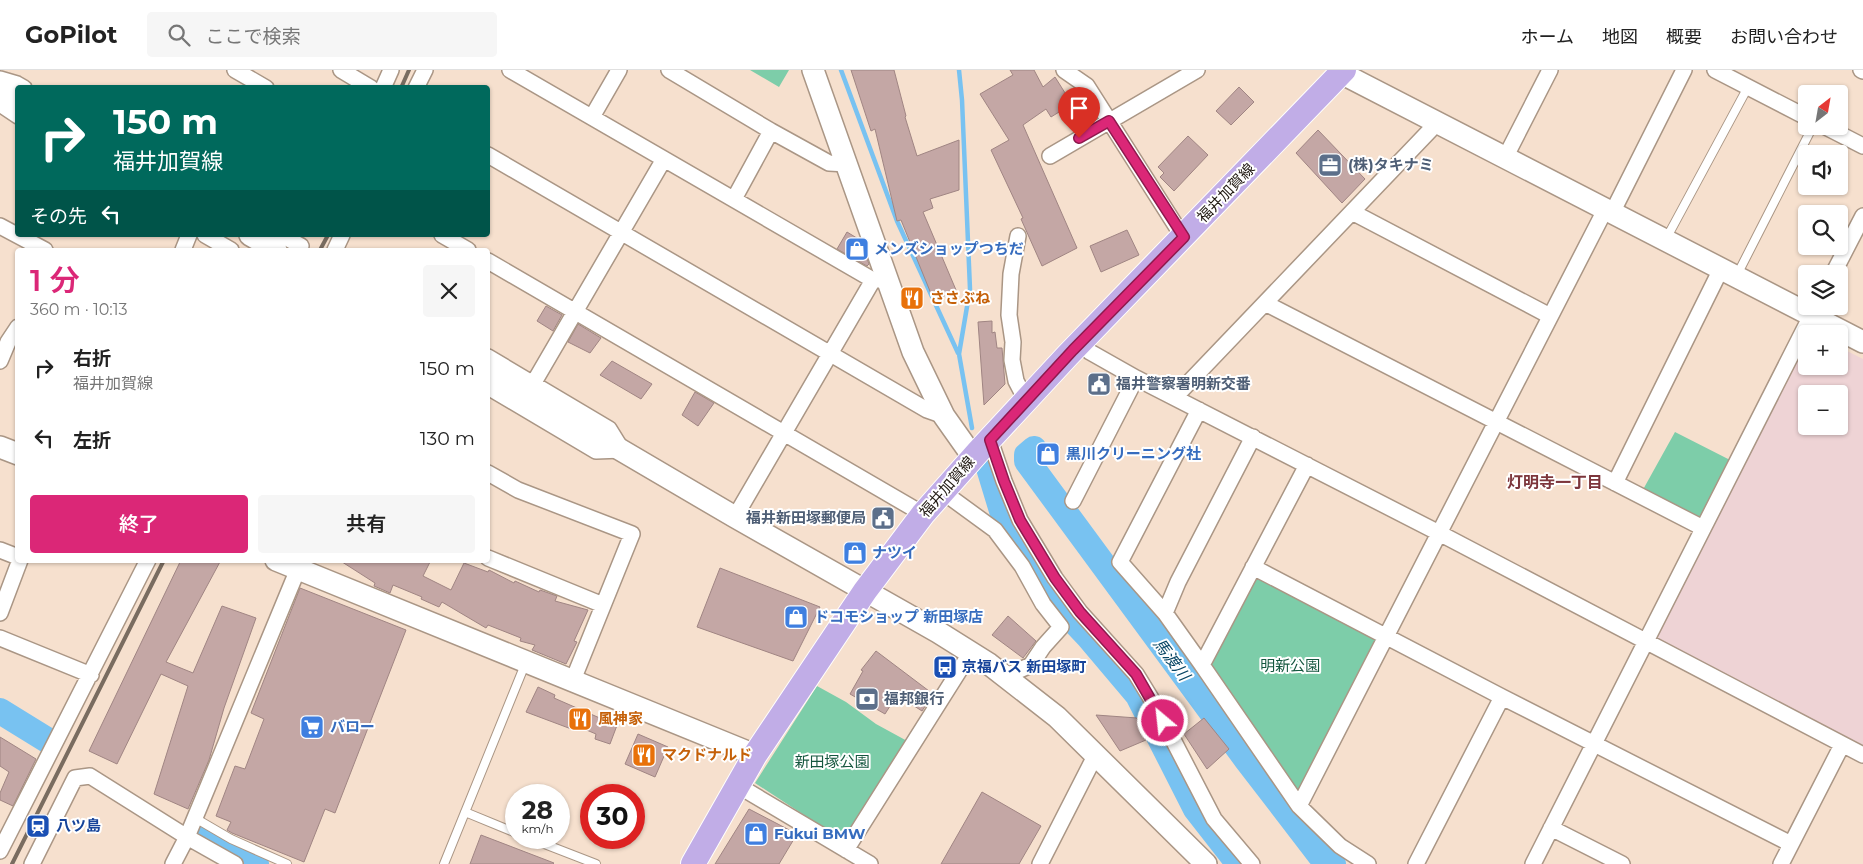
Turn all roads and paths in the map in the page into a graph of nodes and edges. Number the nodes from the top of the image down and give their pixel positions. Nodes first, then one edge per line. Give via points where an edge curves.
1 (235, 70) edge
2 (341, 70) edge
3 (391, 70) edge
4 (425, 70) edge
5 (510, 70) edge
6 (619, 70) edge
7 (669, 70) edge
8 (813, 70) edge
9 (1196, 70) edge
10 (1550, 70) edge
11 (1684, 70) edge
12 (1715, 70) edge
13 (1069, 71) edge
14 (1342, 72) edge
15 (0, 79) edge
16 (16, 85) edge
17 (261, 85) edge
18 (366, 85) edge
19 (384, 85) edge
20 (418, 85) edge
21 (1748, 87) junction
22 (0, 90) edge
23 (15, 98) edge
24 (0, 104) edge
25 (1798, 113) edge
26 (15, 114) edge
27 (592, 117) junction
28 (1109, 121) junction
29 (1437, 123) junction
30 (771, 131) junction
31 (1808, 135) edge
32 (1842, 135) edge
33 (1863, 146) edge
34 (490, 156) edge
35 (1050, 156) dead end
36 (1505, 158) junction
37 (664, 159) junction
38 (847, 164) junction
39 (734, 199) junction
40 (1608, 211) junction
41 (1352, 212) junction
42 (1863, 216) edge
43 (0, 226) edge
44 (621, 233) junction
45 (15, 234) edge
46 (1018, 236) dead end
47 (21, 237) edge
48 (208, 237) edge
49 (253, 237) edge
50 (286, 237) edge
51 (445, 237) edge
52 (1184, 237) junction
53 (1666, 241) junction
54 (302, 244) edge
55 (41, 248) edge
56 (228, 248) edge
57 (273, 248) edge
58 (465, 248) edge
59 (490, 262) edge
60 (1838, 265) edge
61 (1729, 273) junction
62 (880, 280) junction
63 (1265, 303) junction
64 (1798, 304) edge
65 (574, 312) junction
66 (1811, 315) edge
67 (1819, 315) edge
68 (1550, 316) junction
69 (15, 332) edge
70 (1083, 339) junction
71 (8, 342) edge
72 (1863, 342) edge
73 (830, 354) junction
74 (490, 358) edge
75 (0, 361) edge
76 (490, 373) edge
77 (1136, 378) junction
78 (533, 384) junction
79 (490, 388) edge
80 (1175, 397) junction
81 (1026, 400) junction
82 (1199, 410) junction
83 (944, 416) junction
84 (1496, 421) junction
85 (784, 434) junction
86 (1253, 437) junction
87 (0, 447) edge
88 (981, 448) junction
89 (622, 450) junction
90 (15, 453) edge
91 (1307, 465) junction
92 (490, 474) edge
93 (1616, 482) junction
94 (943, 492) junction
95 (1073, 500) dead end
96 (923, 514) junction
97 (735, 517) junction
98 (1703, 528) junction
99 (1439, 533) junction
100 (0, 550) edge
101 (15, 557) edge
102 (490, 559) edge
103 (18, 563) edge
104 (147, 563) edge
105 (285, 563) edge
106 (1253, 567) junction
107 (865, 591) junction
108 (603, 605) junction
109 (0, 613) edge
110 (1165, 613) junction
111 (1386, 636) junction
112 (0, 638) edge
113 (1646, 642) junction
114 (971, 652) junction
115 (527, 661) junction
116 (1202, 665) junction
117 (91, 675) junction
118 (1006, 676) junction
119 (573, 680) junction
120 (1502, 698) junction
121 (1594, 744) junction
122 (1842, 745) junction
123 (1096, 754) junction
124 (755, 755) junction
125 (1863, 755) edge
126 (737, 785) junction
127 (1299, 806) junction
128 (465, 812) junction
129 (195, 818) junction
130 (7, 821) edge
131 (505, 828) edge
132 (1551, 828) junction
133 (187, 836) junction
134 (1791, 844) junction
135 (557, 849) edge
136 (846, 850) junction
137 (0, 851) edge
138 (690, 863) edge
139 (32, 864) edge
140 (173, 864) edge
141 (235, 864) edge
142 (287, 864) edge
143 (444, 864) edge
144 (596, 864) edge
145 (870, 864) edge
146 (1040, 864) edge
147 (1206, 864) edge
148 (1252, 864) edge
149 (1368, 864) edge
150 (1416, 864) edge
151 (1533, 864) edge
152 (1622, 864) edge
153 (1781, 864) edge

1 - 17 street
2 - 18 street
3 - 19 street
4 - 20 street
5 - 27 street
6 - 27 street
7 - 30 street
8 - 38 street
9 - 28 street
10 - 36 street
11 - 40 street
12 - 21 street
13 - 28 street via 1087,86
14 - 29 street
14 - 52 main road, 福井加賀線
15 - 16 street
21 - 25 street
21 - 53 lane
22 - 23 street
24 - 26 street
27 - 37 street
28 - 35 street
28 - 52 street
29 - 36 street
29 - 41 street
30 - 38 street via 829,163
30 - 39 street
31 - 61 lane
32 - 33 street
34 - 44 street
36 - 40 street
37 - 39 street
37 - 44 street
38 - 62 street
39 - 62 street
40 - 53 street
40 - 68 street
41 - 63 street
41 - 68 street
42 - 60 street
43 - 45 street
44 - 65 street
44 - 73 street
46 - 81 street via 1009,315 1016,381
47 - 55 street
48 - 56 street
49 - 57 street
50 - 54 street
51 - 58 street
52 - 70 main road, 福井加賀線
53 - 61 street
59 - 65 street
61 - 64 street
61 - 93 street
62 - 73 street
62 - 83 street
63 - 80 street
63 - 84 street
65 - 78 street
65 - 85 street
66 - 98 street
67 - 72 street
68 - 84 street
69 - 71 street
70 - 77 street via 1090,352
70 - 81 main road, 福井加賀線
71 - 75 street
73 - 83 street via 927,410
73 - 85 street
74 - 78 street
76 - 89 street
77 - 80 street
77 - 95 street
78 - 89 street via 610,429
79 - 89 street via 596,451
80 - 82 street
81 - 88 main road, 福井加賀線
82 - 86 street
82 - 110 street via 1120,562
83 - 88 street
84 - 93 street
84 - 99 street
85 - 96 street
85 - 97 street
86 - 91 street
86 - 110 street
87 - 90 street
88 - 94 main road, 福井加賀線
88 - 148 street via 1004,481 1020,520 1055,578 1080,612 1136,674 1214,819
89 - 97 street
91 - 99 street
91 - 106 street
92 - 108 street via 518,490 632,534
93 - 98 street
94 - 96 main road, 福井加賀線
94 - 118 street via 996,530 1061,627 1031,665
96 - 107 main road, 福井加賀線
97 - 107 street
98 - 113 street
99 - 111 street
99 - 113 street
100 - 101 street
102 - 108 street
103 - 109 street
104 - 117 street
105 - 115 street
105 - 129 street
106 - 111 street
106 - 116 street
107 - 114 street
107 - 124 main road, 福井加賀線
108 - 119 street
110 - 116 street
111 - 120 street
111 - 127 street
112 - 117 street
113 - 121 street
113 - 122 street
114 - 118 street
114 - 136 street
115 - 119 street
115 - 128 lane
116 - 127 street
117 - 130 street
118 - 123 street
119 - 124 street
120 - 121 street
120 - 150 street
121 - 132 street
121 - 134 street
122 - 125 street
122 - 134 street
123 - 146 street
123 - 147 street
124 - 126 main road, 福井加賀線
126 - 136 street
126 - 138 main road, 福井加賀線
127 - 149 street via 1340,846
128 - 131 lane
128 - 143 lane
129 - 133 street
129 - 142 lane via 231,839
130 - 137 street
132 - 151 street
132 - 152 street
133 - 139 street via 90,776 74,778
133 - 140 street
133 - 141 street
134 - 153 street
135 - 144 lane
136 - 145 street

